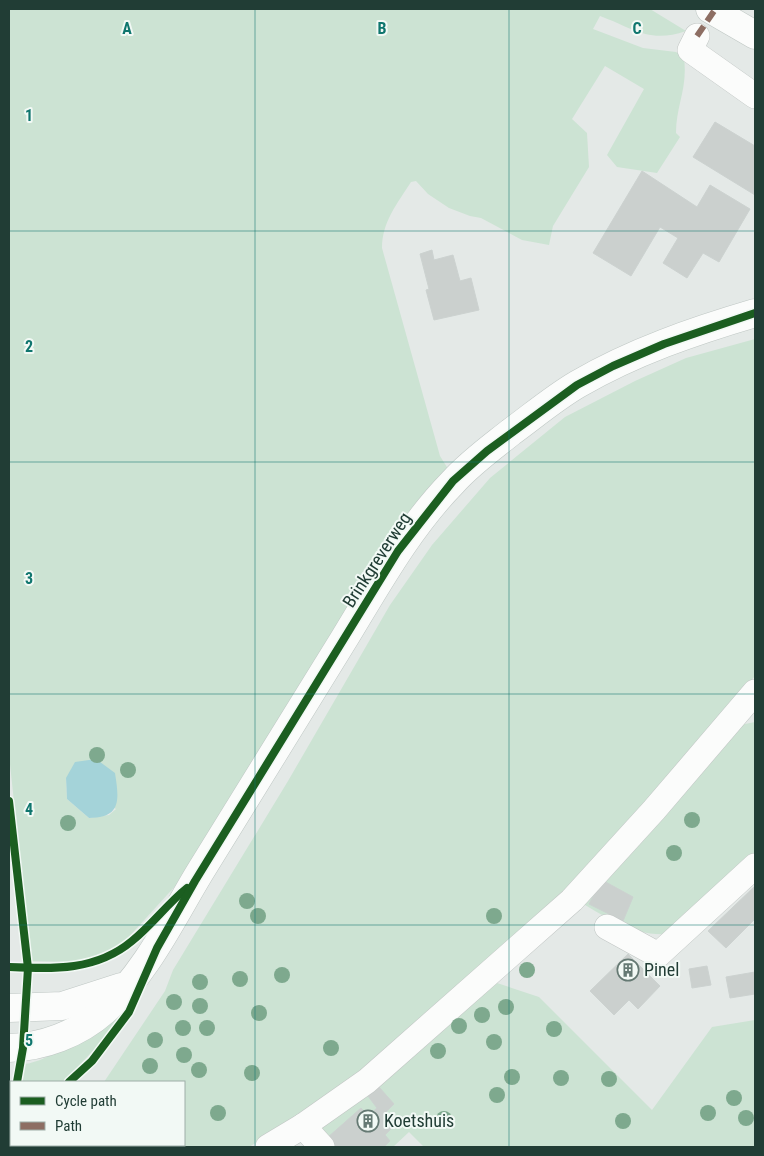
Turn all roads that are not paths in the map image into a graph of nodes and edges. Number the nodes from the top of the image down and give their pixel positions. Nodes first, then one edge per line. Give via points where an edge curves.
1 (713, 10) edge
2 (755, 34) edge
3 (697, 36) dead end
4 (755, 96) edge
5 (755, 313) edge
6 (755, 692) edge
7 (747, 713) edge
8 (755, 866) edge
9 (607, 927) dead end
10 (125, 986) junction
11 (9, 1008) edge
12 (9, 1048) edge
13 (303, 1126) junction
14 (268, 1147) edge
15 (322, 1147) edge

1 - 2 street
3 - 4 street via 690,50
5 - 10 street, Brinkgreverweg via 664,344 577,385 487,451 453,481 398,552 157,948
6 - 7 street
7 - 13 street via 572,900 367,1081
8 - 9 street via 658,955
10 - 11 street via 62,1006
10 - 12 street, Brinkgreverweg via 105,1009 76,1031 23,1048
13 - 14 street
13 - 15 street

